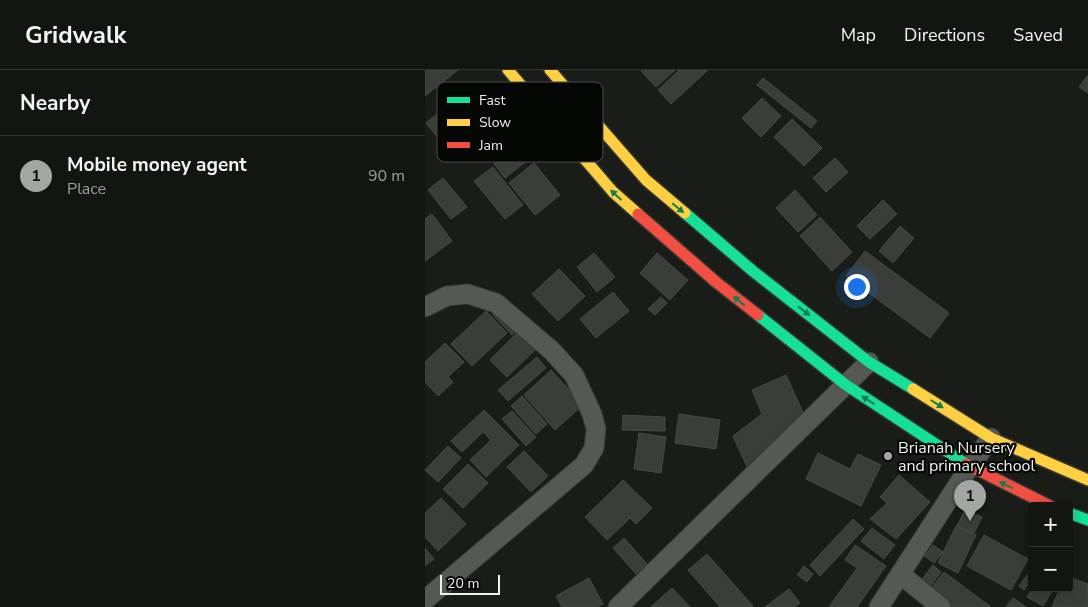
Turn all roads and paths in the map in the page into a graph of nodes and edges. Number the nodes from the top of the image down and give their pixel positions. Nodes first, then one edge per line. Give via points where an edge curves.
1 (508, 70) edge
2 (550, 70) edge
3 (518, 82) edge
4 (560, 82) edge
5 (603, 131) edge
6 (587, 162) edge
7 (425, 307) edge
8 (869, 362) junction
9 (846, 385) junction
10 (991, 438) junction
11 (970, 466) junction
12 (1088, 480) edge
13 (1039, 502) edge
14 (1073, 514) edge
15 (1088, 520) edge
16 (900, 574) junction
17 (425, 600) edge
18 (619, 607) edge
19 (879, 607) edge
20 (941, 607) edge

3 -> 1 street
2 -> 4 street
5 -> 8 street via 646,180 754,272
9 -> 6 street via 716,282 613,192
7 - 17 street via 447,296 469,294 496,303 551,350 574,376 596,429 594,448 584,465
8 - 9 street
8 -> 10 street
11 -> 9 street
9 - 18 street
10 - 11 street
10 - 12 street
13 -> 11 street
11 - 16 street
14 - 15 street
16 - 19 street
16 - 20 street

